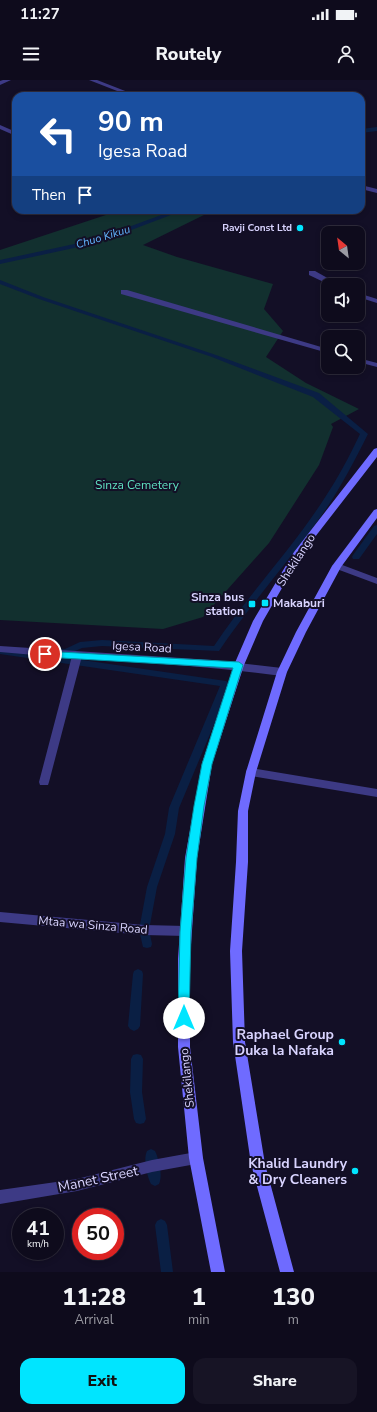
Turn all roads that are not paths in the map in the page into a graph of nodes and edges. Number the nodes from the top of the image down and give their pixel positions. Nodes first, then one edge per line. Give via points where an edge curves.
1 (8, 80) edge
2 (92, 80) edge
3 (0, 83) edge
4 (124, 92) edge
5 (0, 127) edge
6 (12, 132) edge
7 (365, 188) edge
8 (377, 191) edge
9 (312, 273) dead end
10 (322, 278) edge
11 (124, 292) dead end
12 (365, 297) edge
13 (377, 301) edge
14 (321, 349) edge
15 (365, 362) edge
16 (377, 365) edge
17 (377, 451) edge
18 (377, 512) edge
19 (337, 566) junction
20 (377, 580) edge
21 (0, 649) edge
22 (77, 656) junction
23 (239, 665) junction
24 (282, 672) junction
25 (251, 772) junction
26 (44, 782) dead end
27 (377, 793) edge
28 (0, 917) edge
29 (186, 932) junction
30 (196, 1158) junction
31 (0, 1197) edge
32 (218, 1272) edge
33 (287, 1272) edge

1 - 3 street
2 - 4 street
5 - 6 street
7 - 8 street
9 - 10 street
11 - 14 street
12 - 13 street
15 - 16 street
17 - 23 main road, Shekilango via 297,554 258,620
18 - 19 main road
19 - 20 street
19 - 24 main road
21 - 22 street, Igesa Road
22 - 23 street, Igesa Road
22 - 26 street
23 - 24 street, Igesa Road
23 - 29 main road, Shekilango via 207,764 191,858
24 - 25 main road
25 - 27 street
25 - 33 main road via 243,811 236,951 239,1042 258,1164
28 - 29 street, Mtaa wa Sinza Road
29 - 30 main road, Shekilango via 184,1047
30 - 31 street, Manet Street via 77,1185
30 - 32 main road, Shekilango

